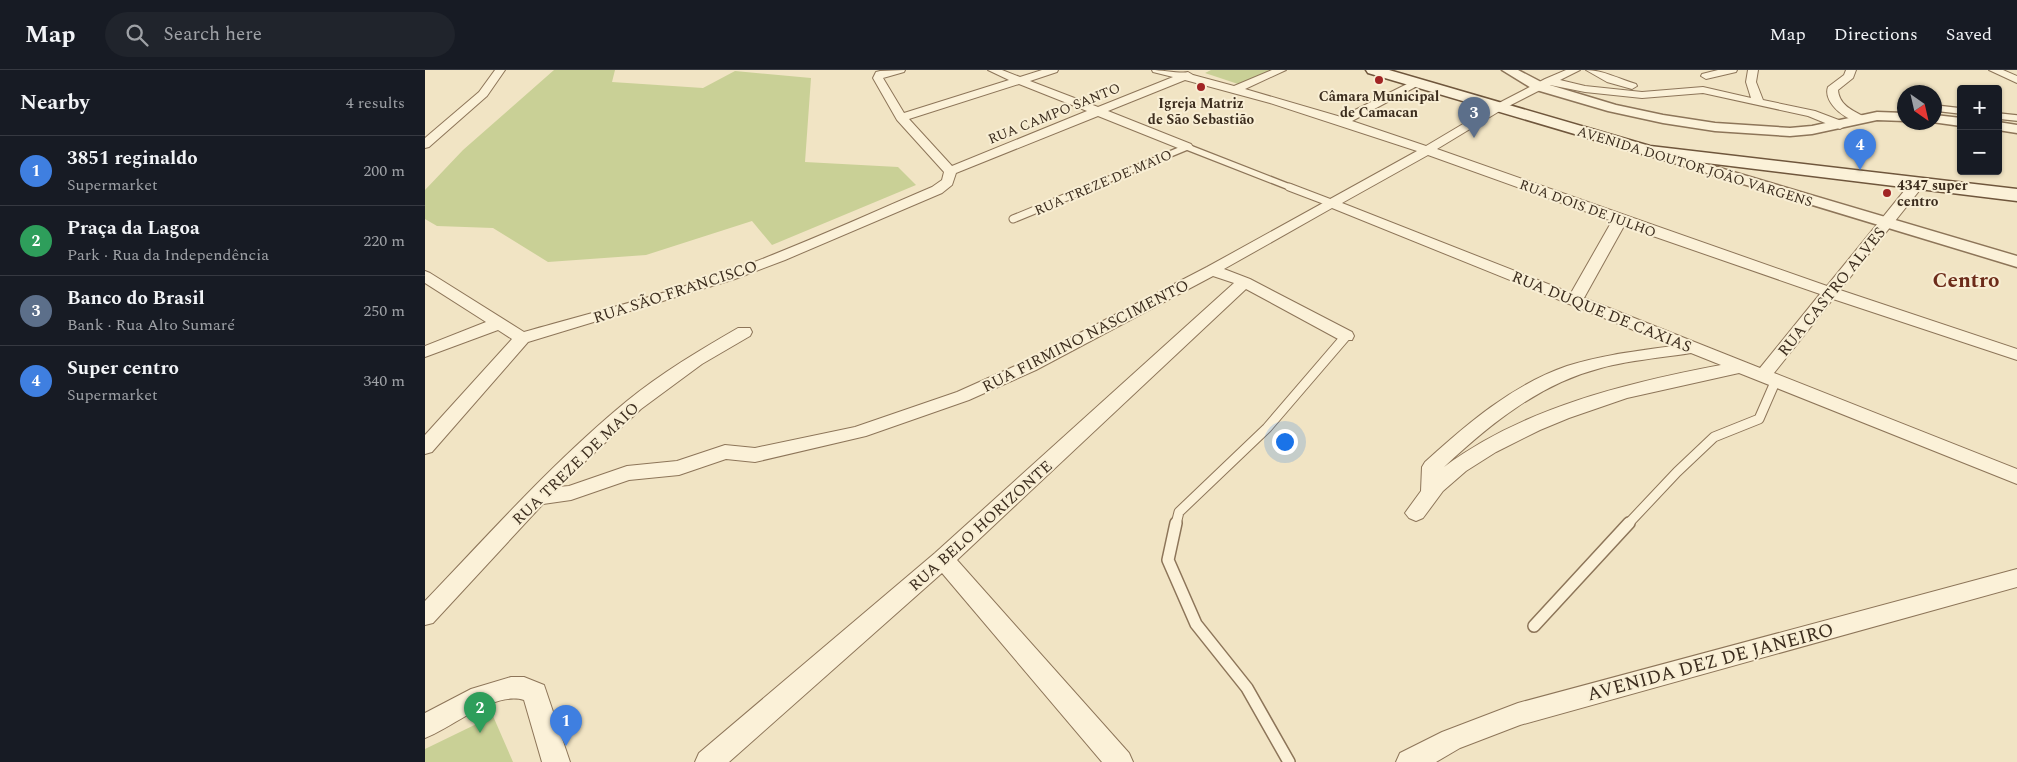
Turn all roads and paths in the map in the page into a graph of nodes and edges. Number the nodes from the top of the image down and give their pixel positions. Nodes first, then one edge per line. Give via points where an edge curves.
1 (500, 70) edge
2 (900, 70) edge
3 (993, 70) edge
4 (1053, 70) edge
5 (1157, 70) edge
6 (1281, 70) edge
7 (1373, 70) edge
8 (1508, 70) edge
9 (1575, 70) edge
10 (1591, 70) edge
11 (1732, 70) edge
12 (1753, 70) edge
13 (1851, 70) edge
14 (1993, 70) edge
15 (1192, 73) edge
16 (1705, 73) edge
17 (1019, 80) junction
18 (2017, 80) edge
19 (1415, 83) junction
20 (1544, 84) junction
21 (1236, 89) junction
22 (1698, 91) junction
23 (1758, 103) junction
24 (1499, 107) junction
25 (1942, 109) edge
26 (1098, 111) junction
27 (1957, 111) edge
28 (1897, 115) edge
29 (2002, 116) edge
30 (901, 118) junction
31 (2017, 118) edge
32 (1861, 119) junction
33 (1942, 120) edge
34 (1341, 122) junction
35 (1957, 122) edge
36 (1840, 124) junction
37 (2002, 127) edge
38 (2017, 129) edge
39 (425, 144) edge
40 (1187, 147) junction
41 (1427, 150) junction
42 (1649, 151) junction
43 (950, 171) junction
44 (1918, 183) junction
45 (2017, 195) edge
46 (1331, 203) junction
47 (1013, 219) dead end
48 (1620, 220) junction
49 (1885, 224) junction
50 (2017, 262) edge
51 (1212, 270) junction
52 (425, 276) edge
53 (1245, 282) junction
54 (1829, 292) junction
55 (1575, 300) junction
56 (499, 324) junction
57 (745, 332) dead end
58 (1346, 336) joint
59 (522, 338) junction
60 (1693, 348) junction
61 (425, 352) edge
62 (2017, 355) edge
63 (1741, 366) junction
64 (1769, 377) junction
65 (425, 447) edge
66 (2017, 478) edge
67 (1431, 491) junction
68 (537, 497) junction
69 (1416, 513) dead end
70 (943, 559) junction
71 (2017, 578) edge
72 (425, 616) edge
73 (1534, 626) dead end
74 (425, 726) edge
75 (555, 762) edge
76 (709, 762) edge
77 (1119, 762) edge
78 (1289, 762) edge
79 (1410, 762) edge

1 - 39 street via 483,94
2 - 30 street via 878,76
3 - 17 street, RUA TREZE DE MAIO
4 - 17 street
5 - 15 street, RUA DOIS DE JULHO
6 - 21 street
7 - 19 main road, AVENIDA DOUTOR JOÃO VARGENS
8 - 20 street
9 - 20 street
10 - 22 street via 1637,87
11 - 16 street
12 - 23 street via 1751,82
13 - 32 street via 1831,93 1842,107
14 - 18 street
15 - 21 street, RUA DOIS DE JULHO
15 - 26 street, RUA CAMPO SANTO
16 - 22 street
17 - 26 street, RUA TREZE DE MAIO
17 - 30 street
19 - 24 main road, AVENIDA DOUTOR JOÃO VARGENS
19 - 34 street
20 - 22 street via 1642,96
20 - 24 street
20 - 36 street via 1613,108 1715,127 1790,132
21 - 34 street, RUA DOIS DE JULHO
22 - 23 street
23 - 36 street via 1811,112
24 - 41 street
24 - 42 main road, AVENIDA DOUTOR JOÃO VARGENS
25 - 27 lane
26 - 40 street, RUA TREZE DE MAIO
26 - 43 street, RUA CAMPO SANTO
28 - 32 street
29 - 31 lane
30 - 43 street
32 - 36 street
33 - 35 street
34 - 41 street, RUA DOIS DE JULHO
37 - 38 street
40 - 46 lane, RUA DUQUE DE CAXIAS
40 - 47 lane, RUA TREZE DE MAIO
41 - 46 street
41 - 48 street, RUA DOIS DE JULHO
42 - 44 main road
42 - 49 street, AVENIDA DOUTOR JOÃO VARGENS
43 - 59 street, RUA SÃO FRANCISCO via 947,184 937,190 779,257 667,296
44 - 45 main road
44 - 49 street, RUA CASTRO ALVES
46 - 51 street, RUA FIRMINO NASCIMENTO
46 - 55 street, RUA DUQUE DE CAXIAS
48 - 54 street, RUA DOIS DE JULHO
48 - 55 street
49 - 50 street, AVENIDA DOUTOR JOÃO VARGENS
49 - 54 street, RUA CASTRO ALVES
51 - 53 street
51 - 68 street, RUA FIRMINO NASCIMENTO via 1030,366 909,416 859,432 767,453 725,452 679,468 627,473 571,493
52 - 56 street
53 - 58 street
53 - 70 street, RUA BELO HORIZONTE
54 - 62 street, RUA DOIS DE JULHO
54 - 64 street, RUA CASTRO ALVES
55 - 60 street, RUA DUQUE DE CAXIAS
56 - 59 street
56 - 61 street
57 - 68 street, RUA TREZE DE MAIO via 696,360 635,405
58 - 78 lane via 1267,428 1179,512 1168,560 1195,624 1247,688
59 - 65 street
60 - 63 street, RUA DUQUE DE CAXIAS
60 - 67 street via 1599,363 1523,392 1432,467
63 - 64 street, RUA DUQUE DE CAXIAS
63 - 67 street via 1667,380 1573,408 1532,425 1464,462
64 - 66 street, RUA DUQUE DE CAXIAS
64 - 73 lane via 1759,419 1714,437 1677,472
67 - 69 street
68 - 72 street, RUA TREZE DE MAIO
70 - 76 street, RUA BELO HORIZONTE
70 - 77 street
71 - 79 street, AVENIDA DEZ DE JANEIRO via 1519,714 1451,740
74 - 75 street via 501,689 528,687 535,693

